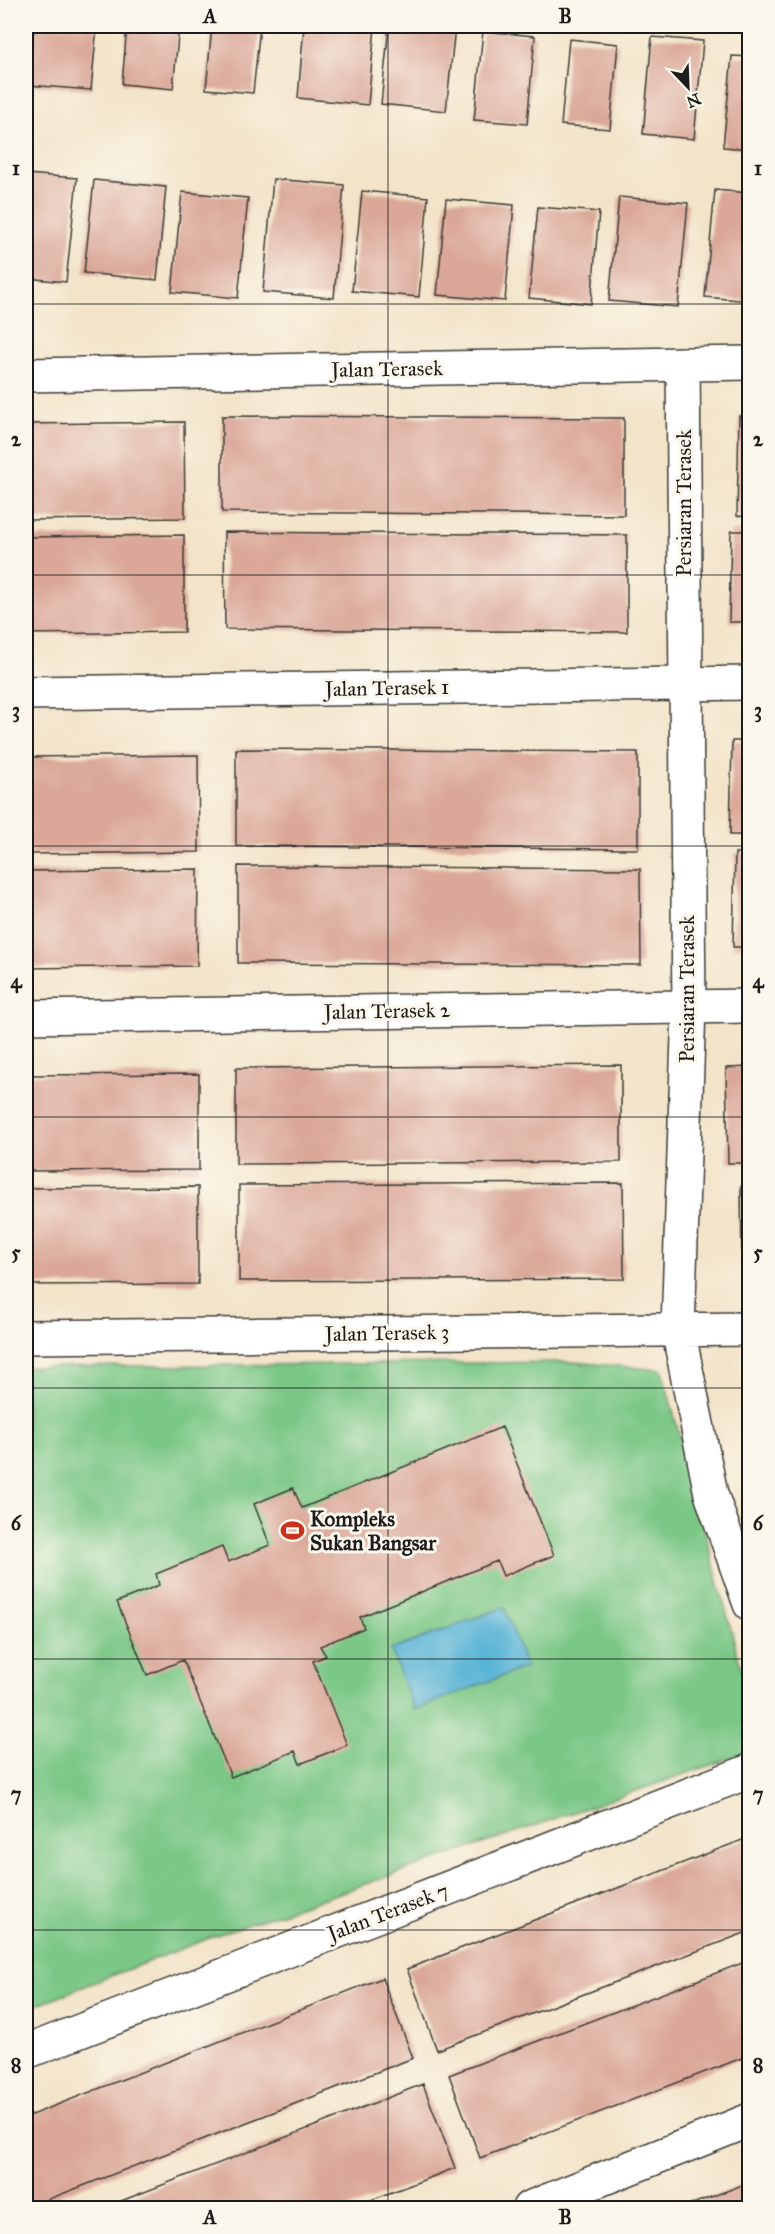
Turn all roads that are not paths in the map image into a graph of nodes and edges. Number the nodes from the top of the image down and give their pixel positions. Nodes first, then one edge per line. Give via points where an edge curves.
1 (750, 363) edge
2 (683, 364) junction
3 (26, 375) edge
4 (686, 683) junction
5 (750, 683) edge
6 (26, 693) edge
7 (750, 1006) edge
8 (689, 1007) junction
9 (26, 1017) edge
10 (678, 1329) junction
11 (750, 1329) edge
12 (26, 1337) edge
13 (750, 1604) edge
14 (750, 1771) edge
15 (26, 2052) edge
16 (750, 2120) edge
17 (529, 2208) edge

1 - 2 street, Jalan Terasek
2 - 3 street, Jalan Terasek
2 - 4 street, Persiaran Terasek
4 - 5 street, Jalan Terasek 1
4 - 6 street, Jalan Terasek 1
4 - 8 street, Persiaran Terasek
7 - 8 street, Jalan Terasek 2
8 - 9 street, Jalan Terasek 2
8 - 10 street, Persiaran Terasek
10 - 11 street, Jalan Terasek 3
10 - 12 street, Jalan Terasek 3
10 - 13 street, Persiaran Terasek via 711,1494
14 - 15 street, Jalan Terasek 7
16 - 17 street

